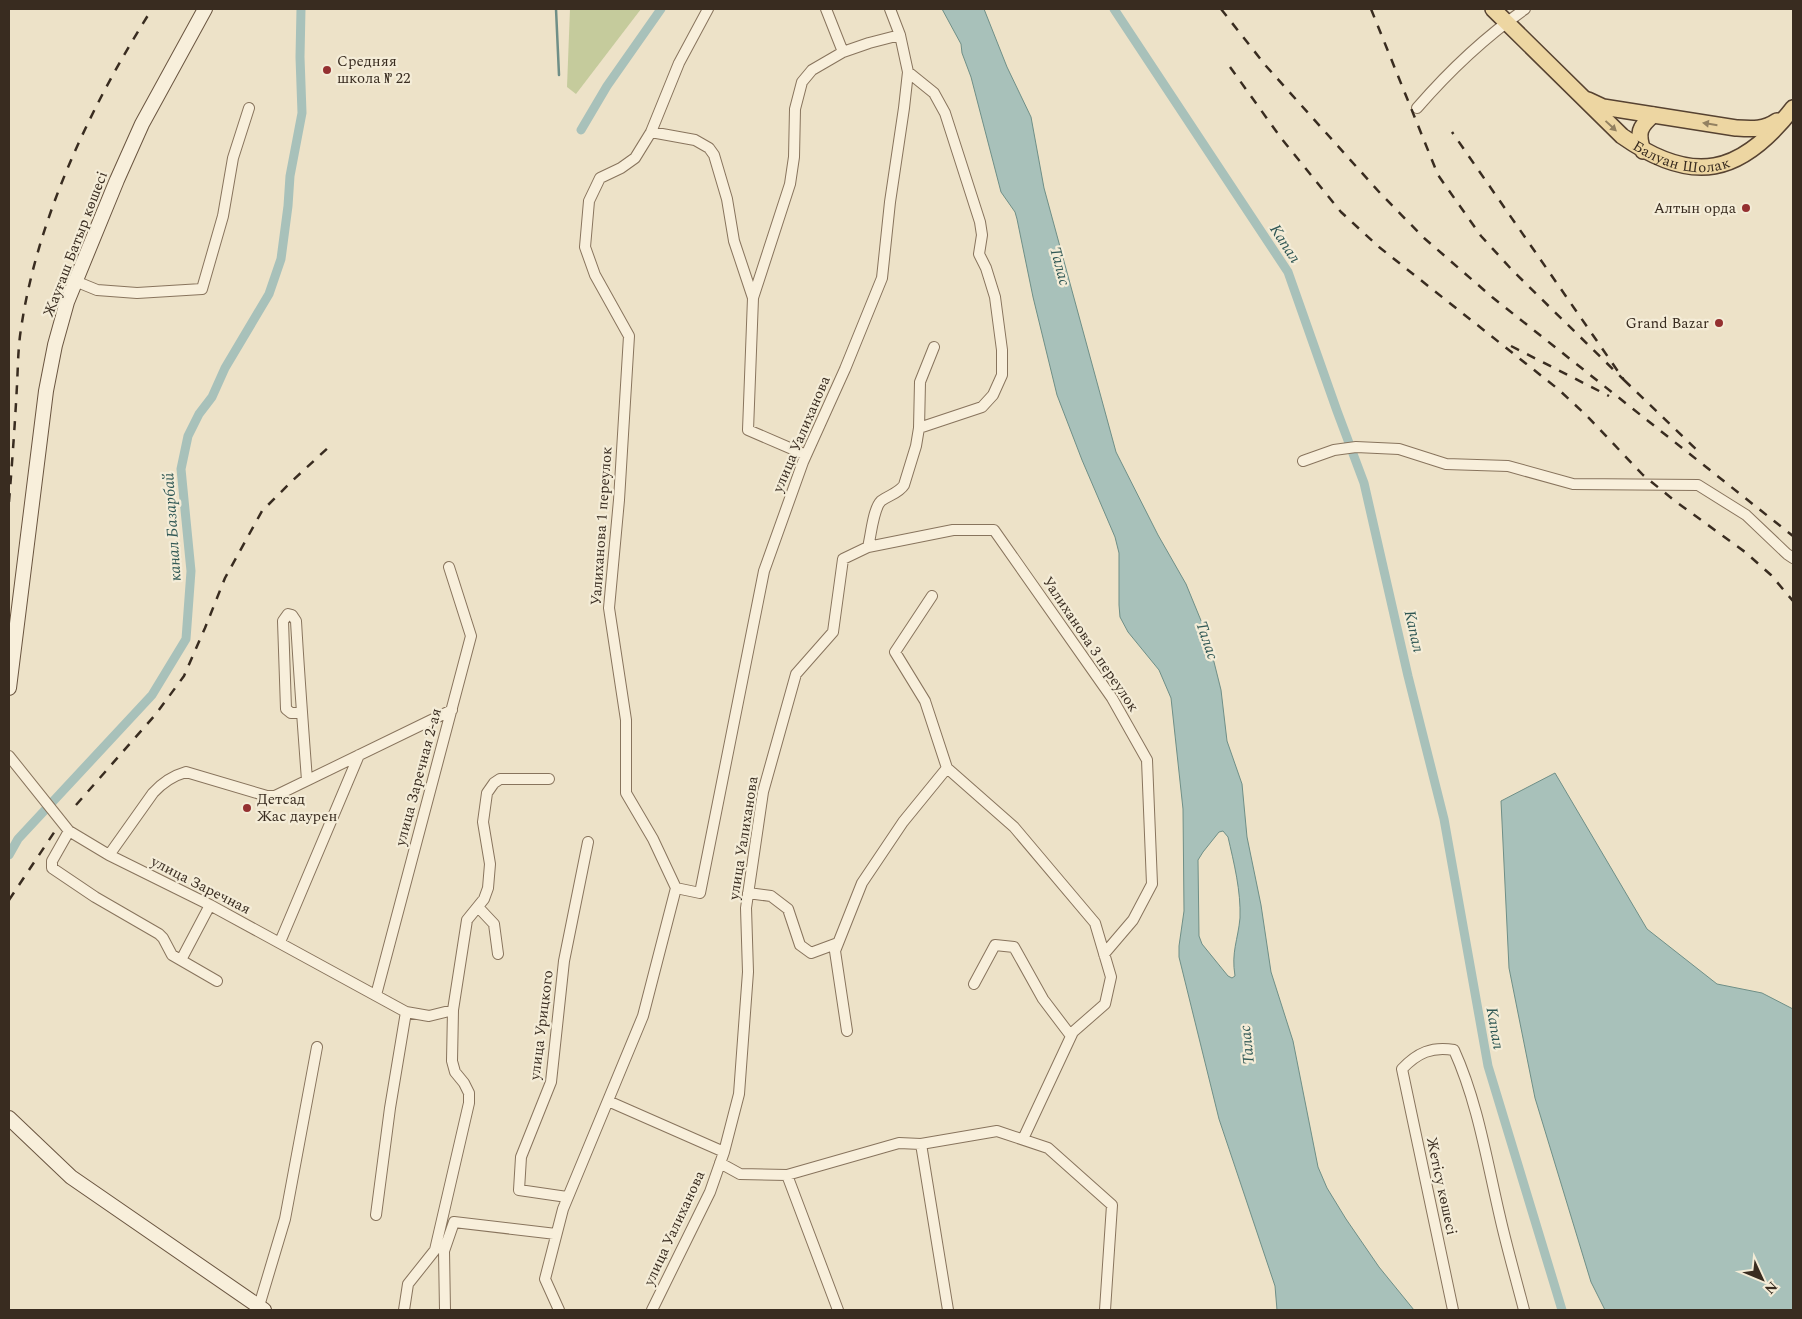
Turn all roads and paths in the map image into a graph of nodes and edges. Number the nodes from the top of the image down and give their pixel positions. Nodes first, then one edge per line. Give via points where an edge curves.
1 (205, 9) edge
2 (708, 9) edge
3 (826, 9) edge
4 (890, 9) edge
5 (1493, 9) edge
6 (1525, 9) edge
7 (1506, 22) junction
8 (900, 35) junction
9 (843, 52) junction
10 (908, 72) junction
11 (1576, 92) junction
12 (249, 108) dead end
13 (1417, 108) dead end
14 (1791, 110) edge
15 (1654, 115) junction
16 (1736, 128) junction
17 (651, 132) junction
18 (1643, 151) junction
19 (1744, 155) junction
20 (75, 281) junction
21 (753, 298) junction
22 (934, 347) dead end
23 (919, 428) junction
24 (806, 455) junction
25 (1303, 461) dead end
26 (868, 548) junction
27 (1793, 558) edge
28 (449, 567) dead end
29 (932, 596) dead end
30 (284, 674) junction
31 (299, 674) junction
32 (9, 688) edge
33 (452, 710) junction
34 (302, 713) junction
35 (359, 755) junction
36 (9, 756) edge
37 (947, 768) junction
38 (549, 779) dead end
39 (307, 780) junction
40 (68, 831) junction
41 (588, 842) dead end
42 (109, 855) junction
43 (676, 888) junction
44 (748, 893) junction
45 (210, 905) junction
46 (478, 907) junction
47 (280, 942) junction
48 (838, 943) junction
49 (498, 954) dead end
50 (1104, 954) junction
51 (181, 960) junction
52 (217, 981) dead end
53 (974, 984) dead end
54 (376, 995) junction
55 (452, 1010) junction
56 (406, 1012) junction
57 (847, 1031) dead end
58 (1071, 1036) junction
59 (317, 1047) dead end
60 (608, 1101) junction
61 (9, 1118) edge
62 (1023, 1139) junction
63 (920, 1144) junction
64 (724, 1152) junction
65 (720, 1163) junction
66 (787, 1175) junction
67 (566, 1197) junction
68 (376, 1214) dead end
69 (556, 1234) junction
70 (262, 1308) edge
71 (404, 1310) edge
72 (445, 1310) edge
73 (559, 1310) edge
74 (652, 1310) edge
75 (838, 1310) edge
76 (948, 1310) edge
77 (1105, 1310) edge
78 (1453, 1310) edge
79 (1524, 1310) edge

1 - 20 main road, Жауғаш Батыр көшесі via 142,124
2 - 17 street, Уалиханова 1 переулок via 679,63
3 - 9 street
4 - 8 street, улица Уалиханова
5 - 7 main road
6 - 7 street
7 - 11 main road
7 - 13 street via 1443,77
8 - 9 street
8 - 10 street, улица Уалиханова
9 - 21 street via 812,70 797,94 790,184
10 - 23 street via 934,94 945,113 980,222 979,254 995,297 1002,350 1002,375 982,407
10 - 24 street, улица Уалиханова via 882,278
11 - 15 main road via 1603,107
11 -> 18 main road, Балуан Шолак via 1622,136
12 - 20 street via 233,158 223,216 202,289 137,293 97,290
14 - 16 main road via 1771,125 1758,129
14 - 19 main road, Балуан Шолак
16 -> 15 main road
15 - 18 main road via 1640,131
16 - 19 main road via 1745,145
17 - 21 street via 695,140 714,155 727,199 734,241
17 - 43 street, Уалиханова 1 переулок via 634,158 600,178 589,201 585,246 595,275 629,336 609,608 626,720 626,793
18 - 19 main road, Балуан Шолак via 1665,161 1699,168 1729,163
20 - 32 main road, Жауғаш Батыр көшесі via 55,345 46,391
21 - 24 street via 748,430
22 - 23 street via 920,382
23 - 26 street via 904,485 876,508
24 - 43 street, улица Уалиханова via 764,571 700,893
25 - 27 street via 1334,450 1356,447 1399,449 1446,464 1508,466 1573,484 1698,485 1746,515
26 - 44 street, улица Уалиханова via 843,560 833,632 796,674 763,792
26 - 50 street, Уалиханова 3 переулок via 953,530 994,530 1112,698 1147,760 1152,884 1133,920
28 - 33 street, улица Заречная 2-ая via 471,636
29 - 37 street via 895,652 925,701
30 - 31 street
30 - 31 street via 283,621 288,614 292,614 296,621
30 - 34 street via 286,709 291,713
31 - 34 street
33 - 35 street
33 - 54 street, улица Заречная 2-ая
34 - 39 street
35 - 39 street
35 - 47 street
36 - 40 street, улица Заречная
37 - 48 street via 862,883
37 - 50 street via 1014,827 1033,849 1094,922
38 - 46 street via 500,779 489,787 483,822 490,864 488,888
39 - 42 street via 283,793 266,796 186,772 176,774 153,793
40 - 42 street, улица Заречная
40 - 51 street via 52,861 52,868 94,897 159,934 172,955
41 - 67 street, улица Урицкого via 564,961 551,1082 521,1157 519,1182 519,1190
42 - 45 street, улица Заречная
43 - 60 street via 643,1016
44 - 48 street via 771,896 788,909 800,945 811,953
44 - 64 street, улица Уалиханова via 748,972 739,1094
45 - 47 street, улица Заречная
45 - 51 street
46 - 49 street via 494,924
46 - 55 street via 467,920
47 - 54 street, улица Заречная
48 - 57 street via 835,951
50 - 58 street via 1111,977 1104,1004
51 - 52 street
53 - 58 street via 995,945 1014,948 1043,999
54 - 56 street, улица Заречная
55 - 56 street, улица Заречная via 429,1016
55 - 71 street via 452,1061 455,1072 469,1093 469,1103 434,1250 408,1284
56 - 68 street
58 - 62 street
59 - 70 street via 285,1219
60 - 64 street
60 - 67 street
61 - 70 main road via 71,1178
62 - 63 street via 997,1131
62 - 77 street via 1048,1148 1112,1205
63 - 66 street via 899,1143
63 - 76 street
64 - 65 street, улица Уалиханова
65 - 66 street via 740,1174
65 - 74 street, улица Уалиханова via 710,1192
66 - 75 street
67 - 69 street
69 - 72 street via 454,1222 444,1251
69 - 73 street via 545,1279
78 - 79 street, Жетісу көшесі via 1402,1069 1411,1059 1440,1048 1454,1050 1464,1072

